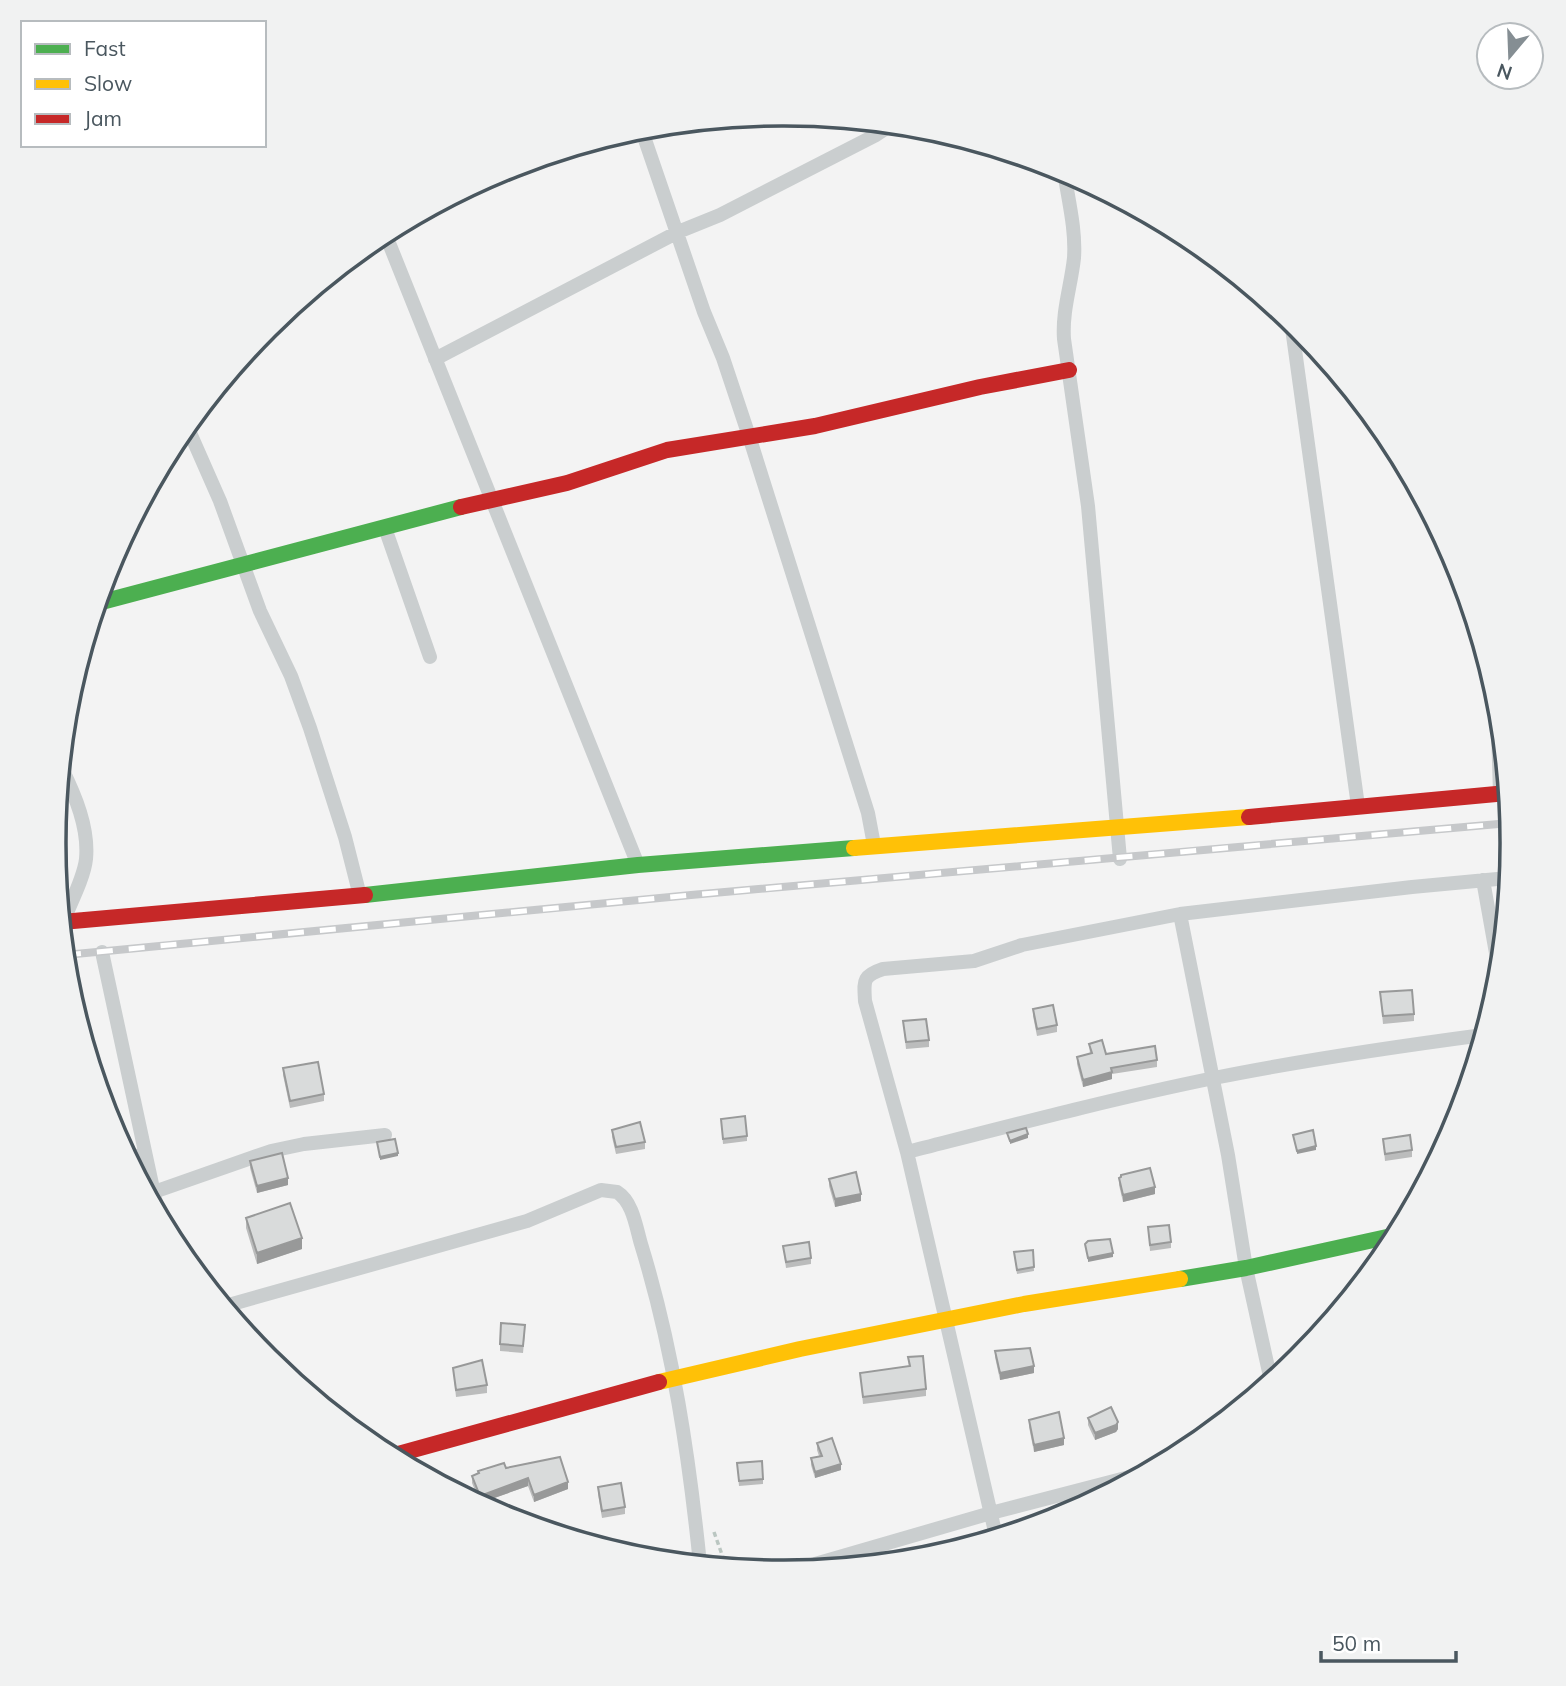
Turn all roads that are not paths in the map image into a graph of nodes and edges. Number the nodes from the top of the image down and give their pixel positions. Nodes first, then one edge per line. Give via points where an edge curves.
1 (879, 133) edge
2 (645, 140) edge
3 (1066, 185) edge
4 (678, 232) junction
5 (389, 244) edge
6 (1294, 340) edge
7 (435, 359) junction
8 (1069, 370) junction
9 (749, 436) junction
10 (192, 438) edge
11 (490, 499) junction
12 (385, 528) junction
13 (243, 565) junction
14 (110, 600) edge
15 (430, 657) dead end
16 (69, 787) edge
17 (1498, 793) edge
18 (1358, 806) junction
19 (1116, 828) junction
20 (874, 845) junction
21 (1120, 859) dead end
22 (638, 865) junction
23 (1498, 879) edge
24 (1483, 880) junction
25 (360, 896) junction
26 (70, 905) edge
27 (1180, 914) junction
28 (71, 921) edge
29 (1493, 937) edge
30 (102, 952) dead end
31 (1472, 1037) edge
32 (1212, 1079) junction
33 (386, 1135) dead end
34 (908, 1152) junction
35 (138, 1156) edge
36 (144, 1156) junction
37 (151, 1180) edge
38 (157, 1191) edge
39 (1381, 1238) edge
40 (1246, 1268) junction
41 (235, 1303) edge
42 (946, 1319) junction
43 (1268, 1370) edge
44 (674, 1378) junction
45 (406, 1452) edge
46 (1105, 1483) edge
47 (990, 1513) junction
48 (994, 1527) edge
49 (699, 1554) edge
50 (839, 1557) edge

1 - 4 street
2 - 4 street
3 - 8 street via 1074,255 1062,320
4 - 7 street
4 - 9 street
5 - 7 street
6 - 18 street
7 - 11 street
8 - 9 street via 815,426
8 - 19 street via 1088,506
9 - 11 street via 667,450 567,483
9 - 20 street via 868,813
10 - 13 street
11 - 12 street
11 - 22 street
12 - 13 street
12 - 15 street
13 - 14 street
13 - 25 street via 310,728
16 - 26 street via 85,837 86,861
17 - 18 street
18 - 19 street
19 - 20 street
19 - 21 street
20 - 22 street
22 - 25 street
23 - 24 street
24 - 27 street
24 - 29 street
25 - 28 street
27 - 32 street
27 - 34 street via 1022,945 974,961 871,973 864,983 865,1001
30 - 36 street
31 - 32 street
32 - 34 street
32 - 40 street
33 - 38 street via 271,1151
34 - 42 street
35 - 36 street
36 - 37 street
39 - 40 street
40 - 42 street
40 - 43 street
41 - 44 street via 527,1221 610,1190 628,1203
42 - 44 street
42 - 47 street
44 - 45 street
44 - 49 street
46 - 47 street
47 - 48 street
47 - 50 street

